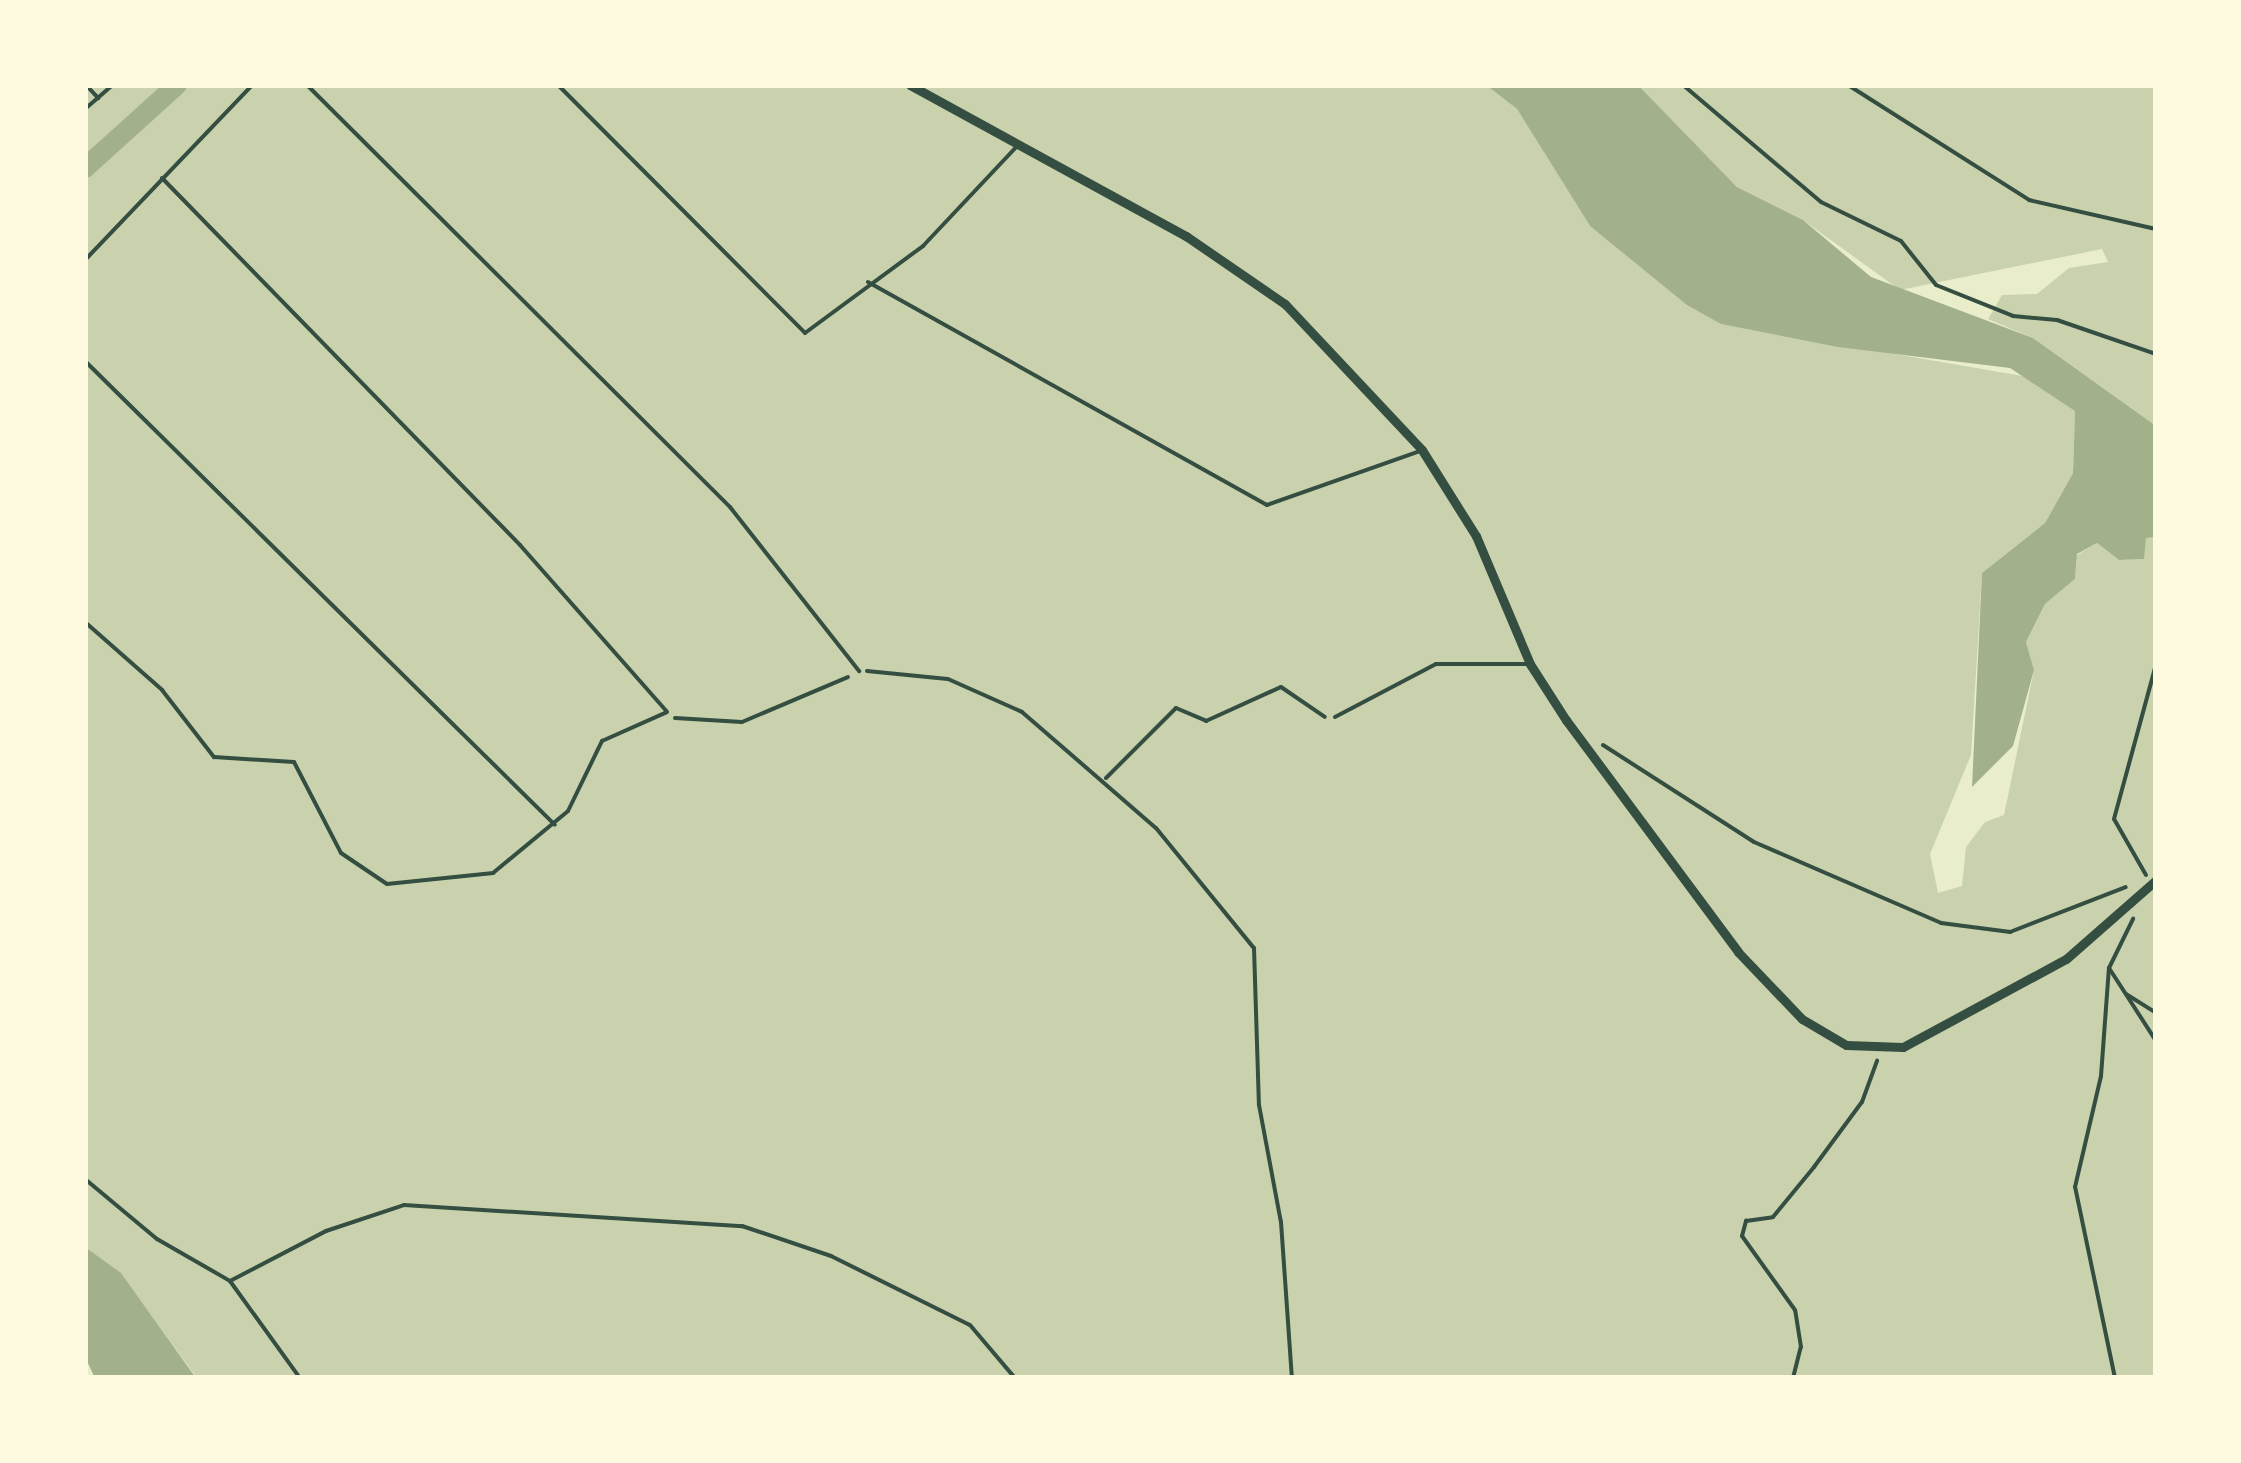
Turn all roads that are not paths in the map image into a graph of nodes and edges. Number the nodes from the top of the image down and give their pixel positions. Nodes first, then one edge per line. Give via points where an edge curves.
1 (86, 85) edge
2 (113, 85) edge
3 (252, 85) edge
4 (307, 85) edge
5 (558, 85) edge
6 (910, 85) edge
7 (98, 98) junction
8 (85, 110) edge
9 (1019, 144) junction
10 (162, 178) junction
11 (85, 260) edge
12 (868, 282) junction
13 (85, 361) edge
14 (1422, 450) junction
15 (85, 622) edge
16 (1530, 664) junction
17 (858, 672) road end
18 (1335, 717) road end
19 (554, 825) junction
20 (2154, 882) edge

1 - 7 lane
2 - 7 lane
3 - 10 lane
4 - 17 lane via 730,507
5 - 12 lane via 804,333
6 - 9 street
7 - 8 lane
9 - 12 lane via 968,205
9 - 14 street via 1186,236 1285,304
10 - 11 lane
10 - 19 lane via 520,545 667,712 602,741
12 - 14 lane via 1267,505
13 - 19 lane
14 - 16 street via 1476,536
15 - 19 lane via 162,690 214,757 294,762 341,853 387,884 494,873
16 - 18 lane via 1436,664
16 - 20 street via 1738,952 1802,1019 1846,1044 1903,1047 1989,1008 2066,959

